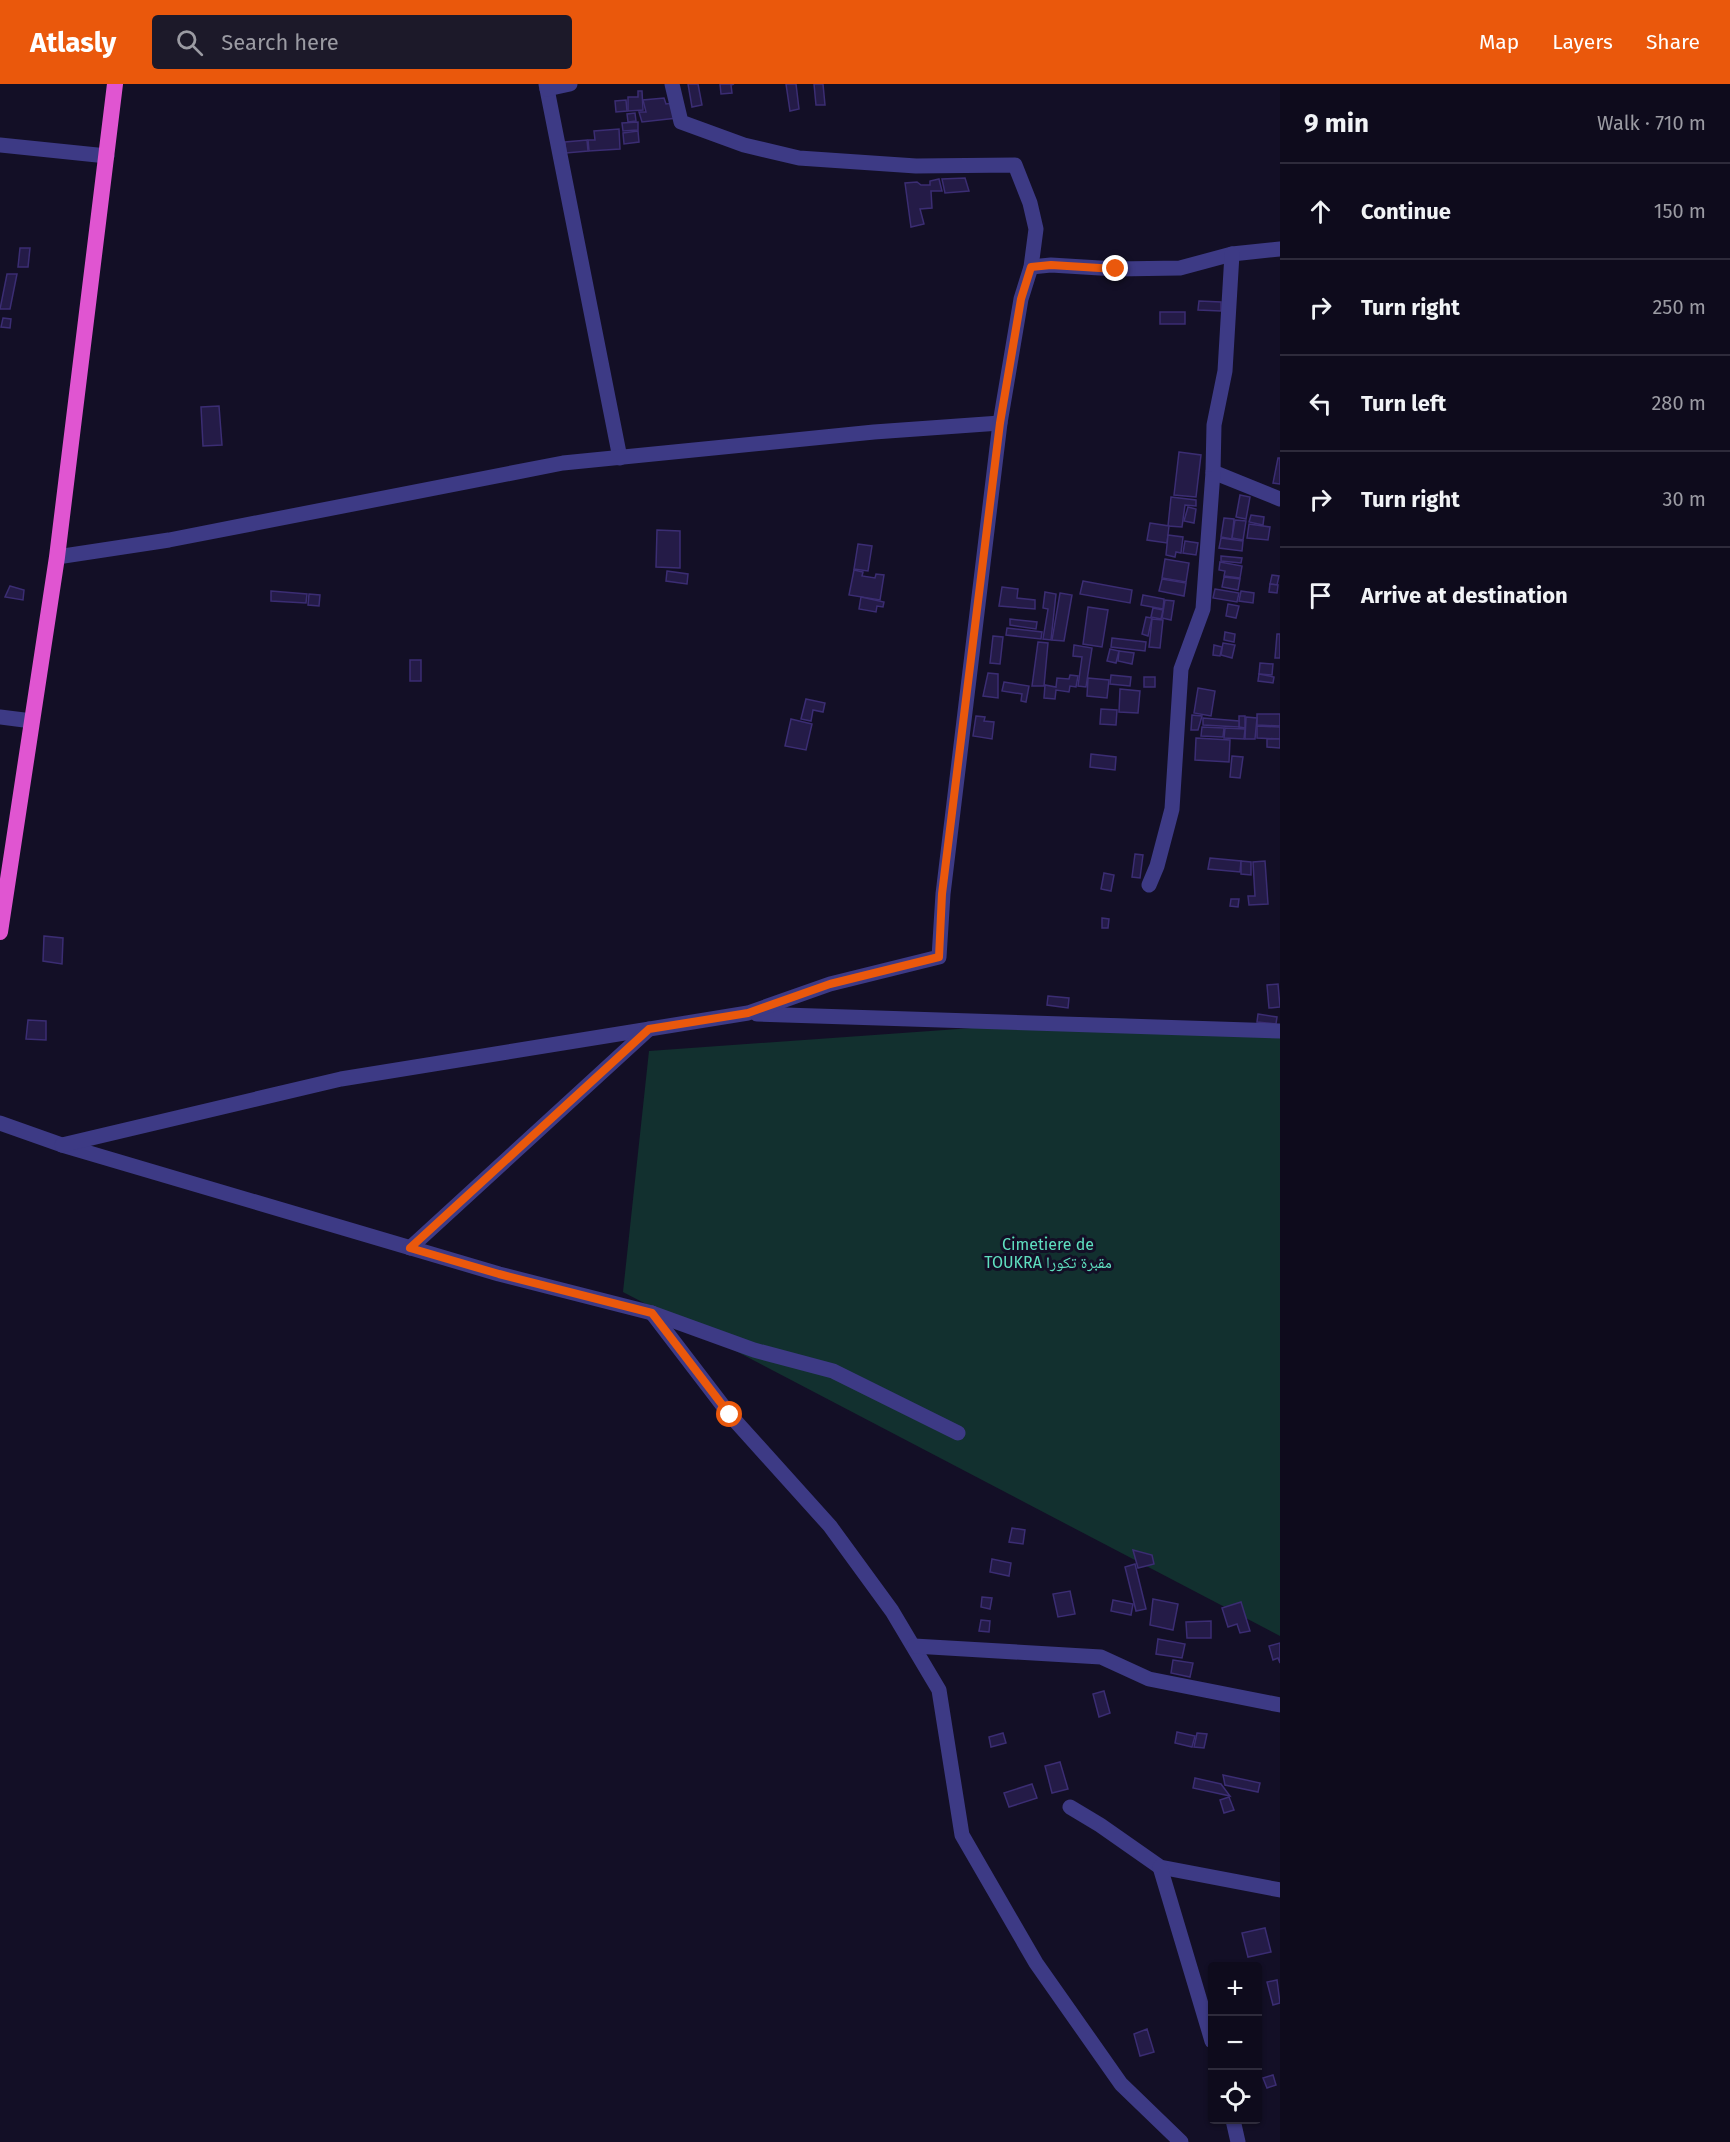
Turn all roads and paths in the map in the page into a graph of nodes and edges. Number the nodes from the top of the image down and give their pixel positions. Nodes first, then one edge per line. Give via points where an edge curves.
1 (116, 84) edge
2 (570, 84) edge
3 (672, 84) edge
4 (546, 86) edge
5 (0, 145) edge
6 (107, 156) junction
7 (1280, 249) edge
8 (1232, 255) junction
9 (1031, 267) junction
10 (1000, 423) junction
11 (620, 458) junction
12 (1213, 472) junction
13 (1280, 499) edge
14 (57, 557) junction
15 (0, 717) edge
16 (32, 721) junction
17 (1149, 885) dead end
18 (0, 932) edge
19 (748, 1013) junction
20 (649, 1029) junction
21 (1280, 1031) edge
22 (0, 1123) edge
23 (62, 1145) junction
24 (410, 1248) junction
25 (652, 1313) junction
26 (958, 1433) dead end
27 (914, 1646) junction
28 (1280, 1705) edge
29 (1070, 1807) dead end
30 (1161, 1867) junction
31 (1280, 1890) edge
32 (1208, 2027) edge
33 (1234, 2124) edge
34 (1181, 2142) edge
35 (1238, 2142) edge

1 - 6 highway
2 - 4 street
3 - 9 street via 681,122 744,145 799,158 916,166 1015,165 1036,229
4 - 11 street
5 - 6 street
6 - 14 highway
7 - 8 street
8 - 9 street via 1180,268
8 - 12 street via 1225,371 1214,425
9 - 10 street via 1021,299
10 - 11 street
10 - 19 street via 942,894 939,957 830,984
11 - 14 street via 563,463 169,540
12 - 13 street
12 - 17 street via 1203,609 1181,669 1172,809
14 - 16 highway
15 - 16 street
16 - 18 highway
19 - 20 street
19 - 21 street
20 - 23 street via 341,1079
20 - 24 street
22 - 23 street
23 - 24 street
24 - 25 street
25 - 26 street via 754,1350 833,1371
25 - 27 street via 730,1415 830,1526
27 - 28 street via 1101,1656 1149,1679
27 - 34 street via 939,1690 962,1835 1036,1963 1121,2084
29 - 30 street
30 - 31 street
30 - 32 street
33 - 35 street

